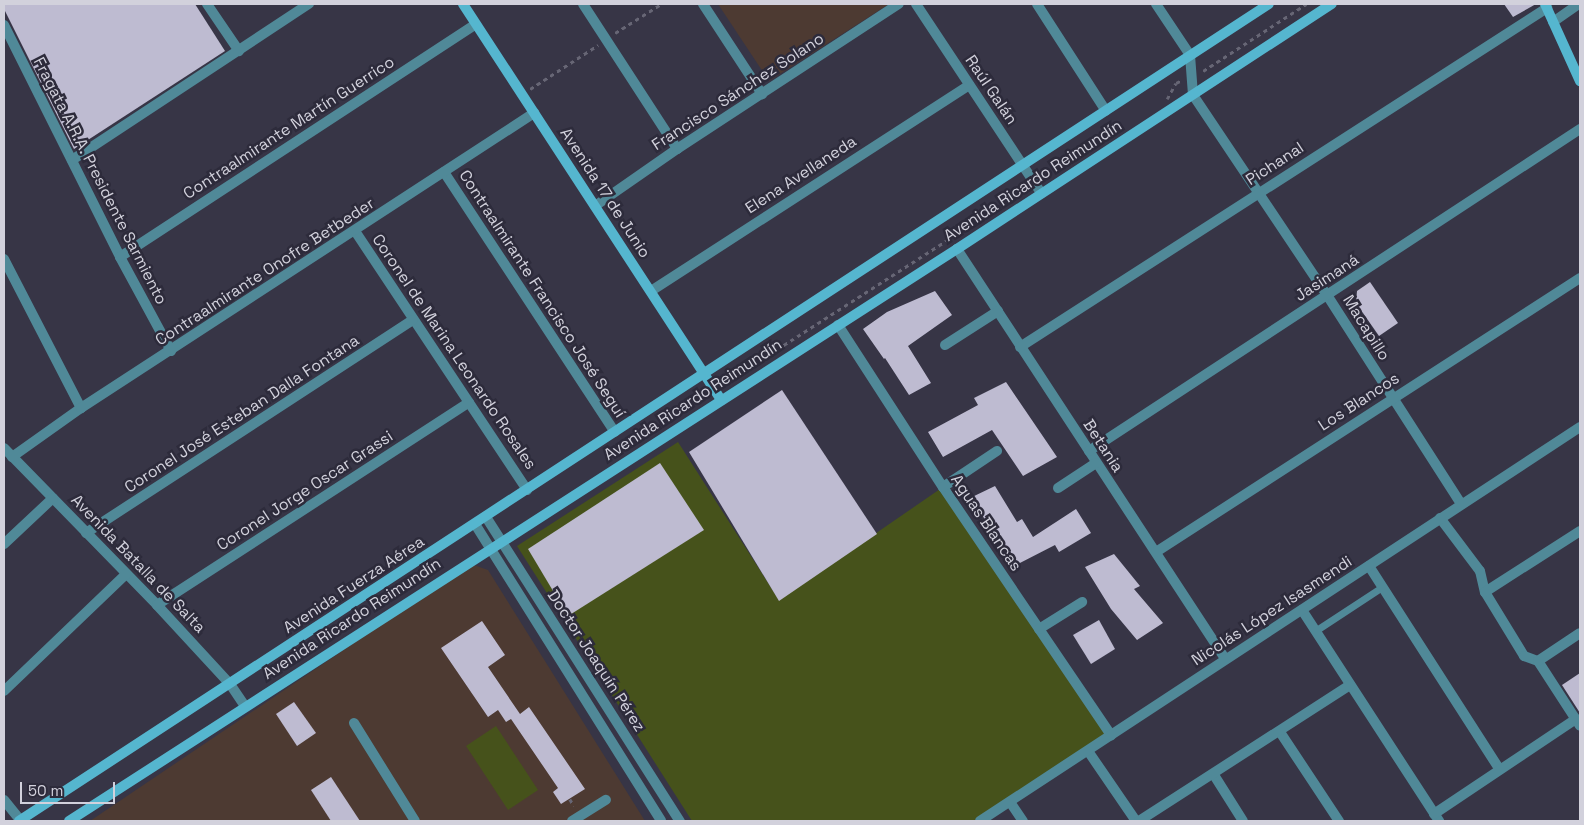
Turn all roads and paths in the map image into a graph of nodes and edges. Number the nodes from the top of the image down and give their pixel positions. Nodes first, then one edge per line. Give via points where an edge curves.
1 (207, 4) edge
2 (309, 4) edge
3 (462, 4) edge
4 (583, 4) edge
5 (661, 4) edge
6 (703, 4) edge
7 (899, 4) edge
8 (916, 4) edge
9 (1037, 4) edge
10 (1156, 4) edge
11 (1269, 4) edge
12 (1332, 4) edge
13 (1579, 4) edge
14 (1546, 6) edge
15 (1553, 22) junction
16 (476, 24) junction
17 (4, 25) edge
18 (606, 40) junction
19 (239, 51) junction
20 (1190, 55) junction
21 (1580, 81) edge
22 (969, 85) junction
23 (522, 94) junction
24 (762, 94) junction
25 (1193, 95) junction
26 (1106, 111) junction
27 (534, 113) junction
28 (1580, 129) edge
29 (677, 149) junction
30 (72, 160) junction
31 (1024, 165) junction
32 (444, 172) junction
33 (1042, 193) junction
34 (1257, 193) junction
35 (595, 206) junction
36 (355, 231) junction
37 (957, 248) junction
38 (120, 257) junction
39 (4, 259) edge
40 (1580, 278) edge
41 (650, 291) junction
42 (1327, 295) junction
43 (998, 311) junction
44 (413, 320) junction
45 (838, 325) junction
46 (945, 345) dead end
47 (1020, 347) junction
48 (171, 351) junction
49 (704, 374) junction
50 (1392, 398) junction
51 (721, 400) junction
52 (469, 402) junction
53 (81, 408) junction
54 (1579, 431) edge
55 (615, 432) junction
56 (4, 448) edge
57 (997, 451) dead end
58 (1089, 452) junction
59 (12, 457) junction
60 (1096, 463) junction
61 (944, 487) junction
62 (1058, 488) dead end
63 (528, 490) junction
64 (53, 498) junction
65 (1462, 504) junction
66 (486, 517) junction
67 (1440, 518) junction
68 (475, 524) junction
69 (1580, 531) edge
70 (86, 533) junction
71 (501, 542) junction
72 (4, 544) edge
73 (490, 549) junction
74 (1156, 552) junction
75 (1369, 566) junction
76 (126, 574) junction
77 (1382, 587) junction
78 (1484, 592) junction
79 (1082, 602) dead end
80 (157, 605) junction
81 (1302, 610) junction
82 (1039, 629) junction
83 (1315, 631) junction
84 (1580, 635) edge
85 (1226, 659) junction
86 (1538, 661) junction
87 (230, 684) junction
88 (1350, 685) junction
89 (4, 691) edge
90 (245, 706) junction
91 (354, 723) dead end
92 (1578, 723) edge
93 (1280, 732) junction
94 (1111, 735) junction
95 (1088, 751) junction
96 (1500, 770) junction
97 (1214, 775) junction
98 (4, 800) edge
99 (606, 800) dead end
100 (1010, 802) junction
101 (1436, 817) edge
102 (20, 821) edge
103 (69, 821) edge
104 (415, 821) edge
105 (572, 821) edge
106 (661, 821) edge
107 (680, 821) edge
108 (980, 821) edge
109 (1023, 821) edge
110 (1138, 821) edge
111 (1243, 821) edge
112 (1338, 821) edge

1 - 19 street
2 - 19 street
3 - 16 street, Avenida 17 de Junio
4 - 18 street
5 - 18 path
6 - 24 street
7 - 24 street, Francisco Sánchez Solano
8 - 22 street, Raúl Galán
9 - 26 street
10 - 20 street
11 - 20 street, Avenida Ricardo Reimundín
12 - 25 street, Avenida Ricardo Reimundín
13 - 15 street
14 - 15 street
14 - 34 street, Pichanal
15 - 21 street
16 - 23 street, Avenida 17 de Junio
16 - 38 street, Contraalmirante Martín Guerrico
17 - 30 street, Fragata A.R.A. Presidente Sarmiento
18 - 23 path
18 - 29 street
19 - 30 street
20 - 25 street
20 - 26 street, Avenida Ricardo Reimundín
22 - 31 street, Raúl Galán
22 - 41 street, Elena Avellaneda
23 - 27 street, Avenida 17 de Junio
24 - 29 street, Francisco Sánchez Solano
25 - 33 street, Avenida Ricardo Reimundín
25 - 34 street, Macapillo
26 - 31 street, Avenida Ricardo Reimundín
27 - 32 street, Contraalmirante Onofre Betbeder
27 - 35 street, Avenida 17 de Junio
28 - 42 street, Jasimaná
29 - 35 street, Francisco Sánchez Solano
30 - 38 street, Fragata A.R.A. Presidente Sarmiento
31 - 33 street, Raúl Galán
31 - 49 street, Avenida Ricardo Reimundín
32 - 36 street, Contraalmirante Onofre Betbeder
32 - 55 street, Contraalmirante Francisco José Seguí
33 - 37 street, Avenida Ricardo Reimundín
34 - 42 street, Macapillo
34 - 47 street, Pichanal
35 - 41 street, Avenida 17 de Junio
36 - 44 street, Coronel de Marina Leonardo Rosales
36 - 48 street, Contraalmirante Onofre Betbeder
37 - 43 street, Betania
37 - 45 street, Avenida Ricardo Reimundín
38 - 48 street, Fragata A.R.A. Presidente Sarmiento
39 - 53 street
40 - 50 street, Los Blancos
41 - 49 street, Avenida 17 de Junio
42 - 50 street, Macapillo
42 - 58 street, Jasimaná
43 - 46 street
43 - 47 street, Betania
44 - 52 street, Coronel de Marina Leonardo Rosales
44 - 70 street, Coronel José Esteban Dalla Fontana
45 - 51 street, Avenida Ricardo Reimundín
45 - 61 street, Aguas Blancas
47 - 58 street, Betania
48 - 53 street, Contraalmirante Onofre Betbeder
49 - 51 street, Avenida 17 de Junio
49 - 55 street, Avenida Fuerza Aérea
50 - 65 street, Macapillo
50 - 74 street, Los Blancos
51 - 71 street, Avenida Ricardo Reimundín
52 - 63 street, Coronel de Marina Leonardo Rosales
52 - 80 street, Coronel Jorge Oscar Grassi
53 - 59 street, Contraalmirante Onofre Betbeder
54 - 65 street, Nicolás López Isasmendi
55 - 63 street, Avenida Fuerza Aérea
56 - 59 street, Avenida Batalla de Salta
57 - 61 street
58 - 60 street, Betania
59 - 64 street, Avenida Batalla de Salta
60 - 62 street
60 - 74 street, Betania
61 - 82 street, Aguas Blancas
63 - 66 street, Avenida Fuerza Aérea
64 - 70 street, Avenida Batalla de Salta
64 - 72 street
65 - 67 street, Nicolás López Isasmendi
66 - 68 street, Avenida Fuerza Aérea
66 - 71 street, Doctor Joaquín Pérez
67 - 75 street, Nicolás López Isasmendi
67 - 78 street via 1480,571
68 - 73 street, Doctor Joaquín Pérez
68 - 87 street, Avenida Fuerza Aérea
69 - 78 street
70 - 76 street, Avenida Batalla de Salta
71 - 73 street, Avenida Ricardo Reimundín
71 - 107 street, Doctor Joaquín Pérez
73 - 90 street, Avenida Ricardo Reimundín
73 - 106 street, Doctor Joaquín Pérez
74 - 85 street, Betania
75 - 77 street
75 - 81 street, Nicolás López Isasmendi
76 - 80 street, Avenida Batalla de Salta
76 - 89 street
77 - 83 lane
77 - 96 street
78 - 86 street via 1524,656
79 - 82 street
80 - 87 street, Avenida Batalla de Salta
81 - 83 street
81 - 85 street, Nicolás López Isasmendi
82 - 94 street, Aguas Blancas
83 - 88 street
84 - 86 street
85 - 94 street, Nicolás López Isasmendi
86 - 92 street
87 - 90 street, Avenida Batalla de Salta
87 - 102 street, Avenida Fuerza Aérea
88 - 93 street
88 - 101 street
90 - 103 street, Avenida Ricardo Reimundín
91 - 104 street
92 - 96 street
93 - 97 street
93 - 112 street
94 - 95 street, Nicolás López Isasmendi
95 - 100 street, Nicolás López Isasmendi
95 - 110 street
96 - 101 street
97 - 110 street
97 - 111 street
98 - 102 street
99 - 105 street
100 - 108 street, Nicolás López Isasmendi
100 - 109 street

